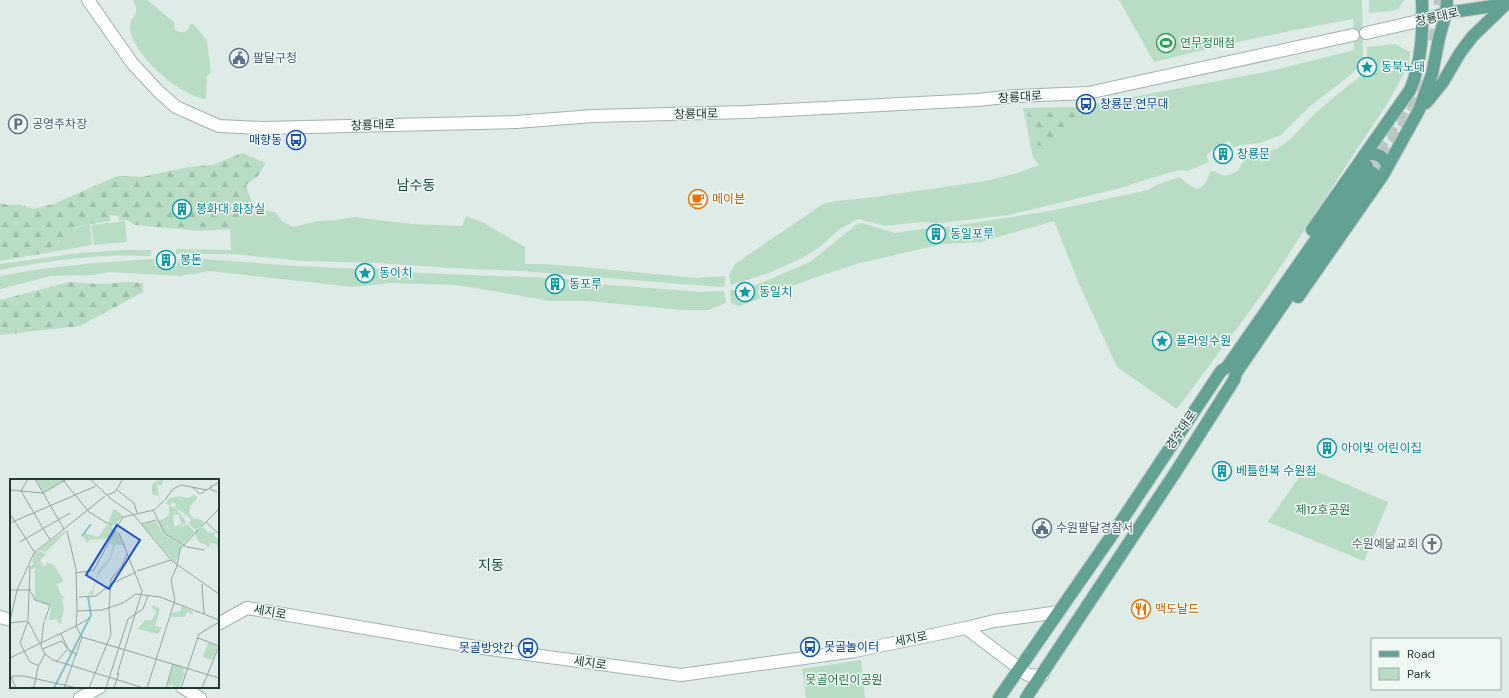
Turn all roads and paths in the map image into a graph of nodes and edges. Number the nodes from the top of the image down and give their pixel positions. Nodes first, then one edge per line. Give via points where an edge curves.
1 (88, 0) edge
2 (1422, 0) edge
3 (1447, 0) edge
4 (1507, 4) edge
5 (1446, 13) junction
6 (1423, 20) junction
7 (1366, 33) dead end
8 (1353, 35) dead end
9 (1419, 110) junction
10 (1368, 165) junction
11 (1387, 168) junction
12 (1234, 380) junction
13 (1059, 612) junction
14 (0, 617) edge
15 (10, 620) edge
16 (219, 623) edge
17 (966, 628) junction
18 (1019, 668) junction
19 (1042, 676) junction
20 (98, 688) edge
21 (184, 688) edge
22 (80, 698) edge
23 (200, 698) edge
24 (999, 698) edge
25 (1026, 698) edge

1 - 8 street, 창룡대로 via 132,64 176,107 219,126 262,128 516,122 593,116 746,112 1088,93
2 - 6 main road
3 - 5 main road
4 - 5 main road, 창룡대로
4 - 9 main road via 1472,37 1442,82
5 - 6 main road, 창룡대로
5 - 9 main road via 1432,74
6 - 7 street, 창룡대로
6 - 10 main road via 1417,75
9 - 11 main road
10 - 11 main road via 1373,153 1381,156
10 - 12 main road, 경수대로 via 1236,373
10 - 13 main road, 경수대로 via 1222,362 1221,371
11 - 12 main road via 1241,376
12 - 19 main road, 경수대로
13 - 17 street, 세지로 via 994,621
13 - 18 main road, 경수대로
14 - 15 street
16 - 17 street, 세지로 via 247,608 482,648 681,675 855,650
17 - 18 street
18 - 19 street via 1028,675
18 - 24 main road, 경수대로
19 - 25 main road, 경수대로
20 - 22 street
21 - 23 street

